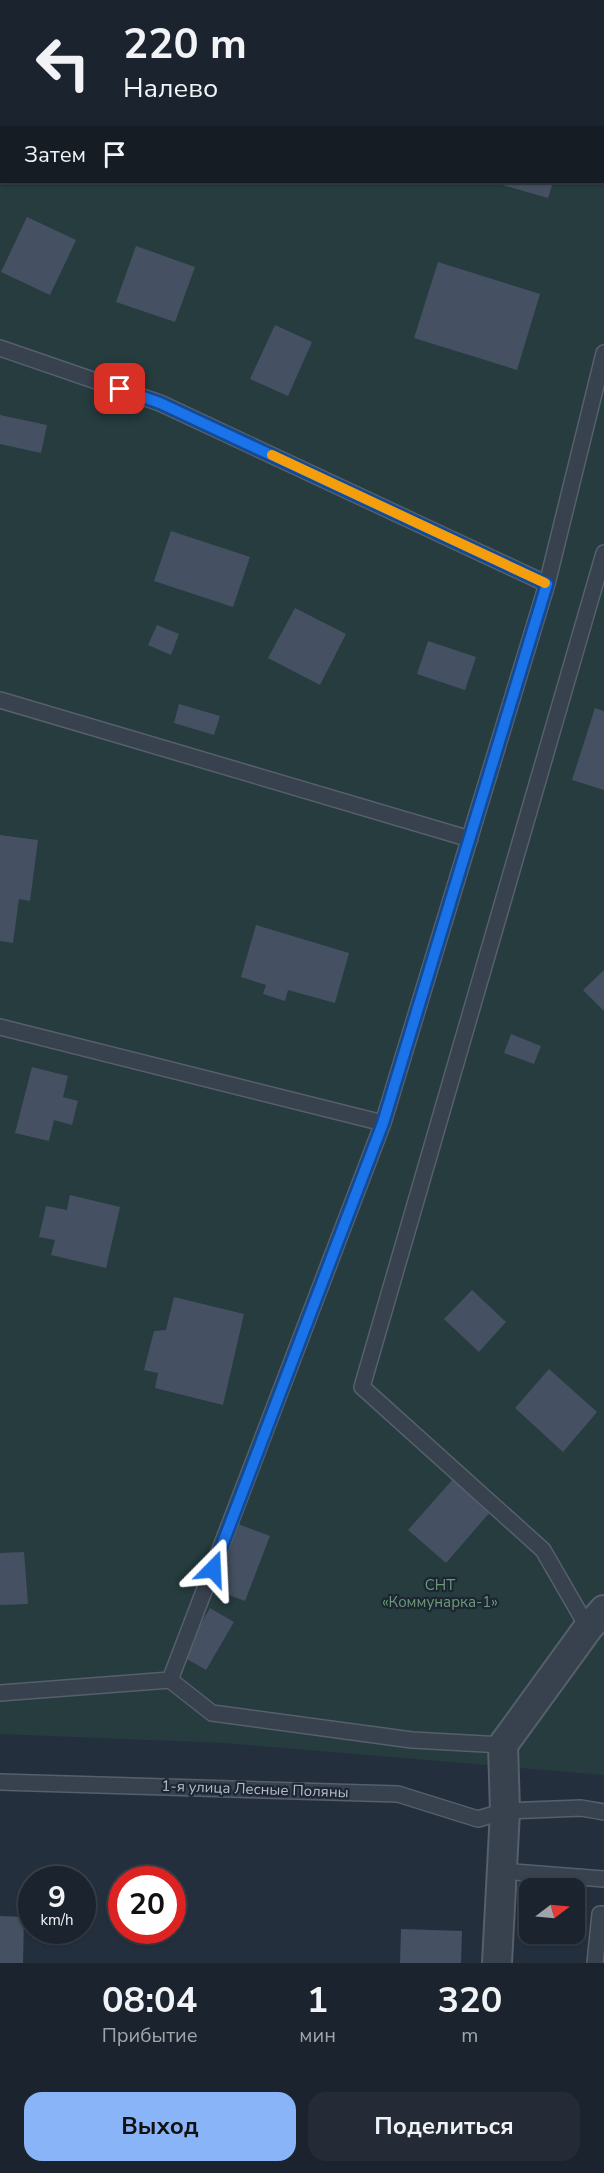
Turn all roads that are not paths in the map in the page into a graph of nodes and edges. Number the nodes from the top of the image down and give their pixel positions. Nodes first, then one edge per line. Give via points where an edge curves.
1 (0, 348) edge
2 (604, 353) edge
3 (604, 554) edge
4 (547, 584) junction
5 (0, 700) edge
6 (470, 839) junction
7 (0, 1027) edge
8 (383, 1123) junction
9 (596, 1619) edge
10 (170, 1680) junction
11 (0, 1693) edge
12 (504, 1745) junction
13 (0, 1782) edge
14 (505, 1811) junction
15 (604, 1812) edge
16 (501, 1871) junction
17 (604, 1879) edge
18 (604, 1914) edge
19 (497, 1963) edge
20 (595, 1963) edge

1 - 4 lane via 160,403
2 - 4 lane
3 - 9 lane via 362,1387 543,1550
4 - 6 lane
5 - 6 lane
6 - 8 lane
7 - 8 lane
8 - 10 lane
9 - 12 street
10 - 11 lane
10 - 12 lane via 212,1713 412,1740
12 - 14 street
13 - 14 lane, 1-я улица Лесные Поляны via 398,1794 478,1819
14 - 15 lane, 1-я улица Лесные Поляны via 581,1808
14 - 16 street
16 - 17 lane
16 - 19 street
18 - 20 lane via 600,1914

